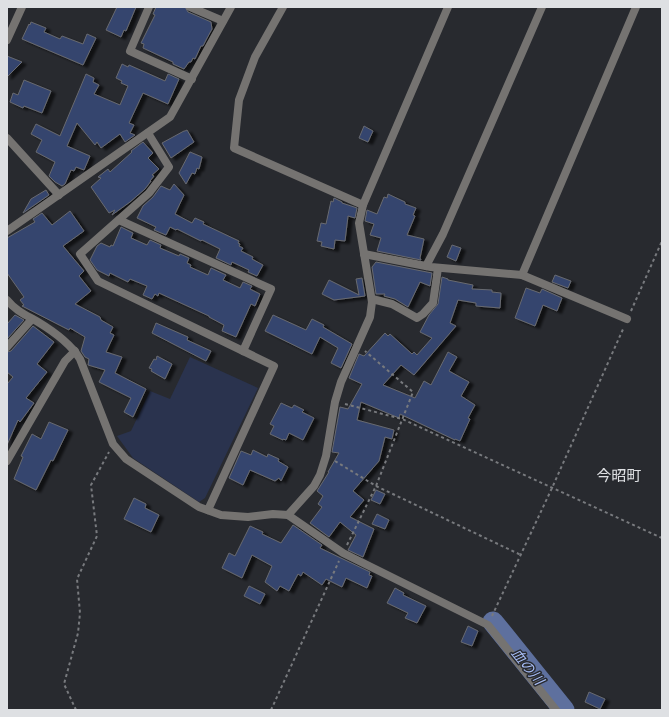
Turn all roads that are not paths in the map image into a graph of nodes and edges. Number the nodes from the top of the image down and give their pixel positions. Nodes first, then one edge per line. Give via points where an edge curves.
1 (22, 7) edge
2 (149, 7) edge
3 (190, 7) edge
4 (231, 7) edge
5 (283, 7) edge
6 (448, 7) edge
7 (542, 7) edge
8 (636, 7) edge
9 (223, 21) junction
10 (7, 40) edge
11 (192, 79) junction
12 (148, 133) junction
13 (7, 138) edge
14 (58, 195) junction
15 (363, 205) junction
16 (119, 220) junction
17 (7, 231) edge
18 (364, 254) junction
19 (426, 266) junction
20 (438, 268) junction
21 (522, 275) junction
22 (372, 299) junction
23 (7, 300) edge
24 (32, 319) junction
25 (628, 319) road end
26 (7, 347) edge
27 (243, 350) junction
28 (75, 351) junction
29 (7, 461) edge
30 (208, 510) junction
31 (288, 515) junction
32 (556, 710) edge

1 - 10 street
2 - 11 street via 130,51
3 - 9 street
4 - 9 street
5 - 15 street via 255,57 239,100 234,148
6 - 15 street
7 - 19 street via 443,234
8 - 21 street
9 - 11 street
11 - 12 street via 170,117
12 - 14 street
12 - 16 street via 170,167 149,193
13 - 14 street
14 - 17 street
15 - 18 street via 359,223
16 - 27 street via 271,288
16 - 27 street via 80,254 98,281
18 - 19 street
18 - 22 street
19 - 20 street
20 - 21 street
20 - 22 street via 433,303 417,318 392,304
21 - 25 street
22 - 31 street via 370,317 336,402 320,475 314,486
23 - 24 street via 13,308
24 - 26 street
24 - 28 street
27 - 30 street via 274,366
28 - 29 street via 65,361
28 - 30 street via 113,444 126,459 199,507
30 - 31 street via 221,515 248,517
31 - 32 street via 343,553 488,625

